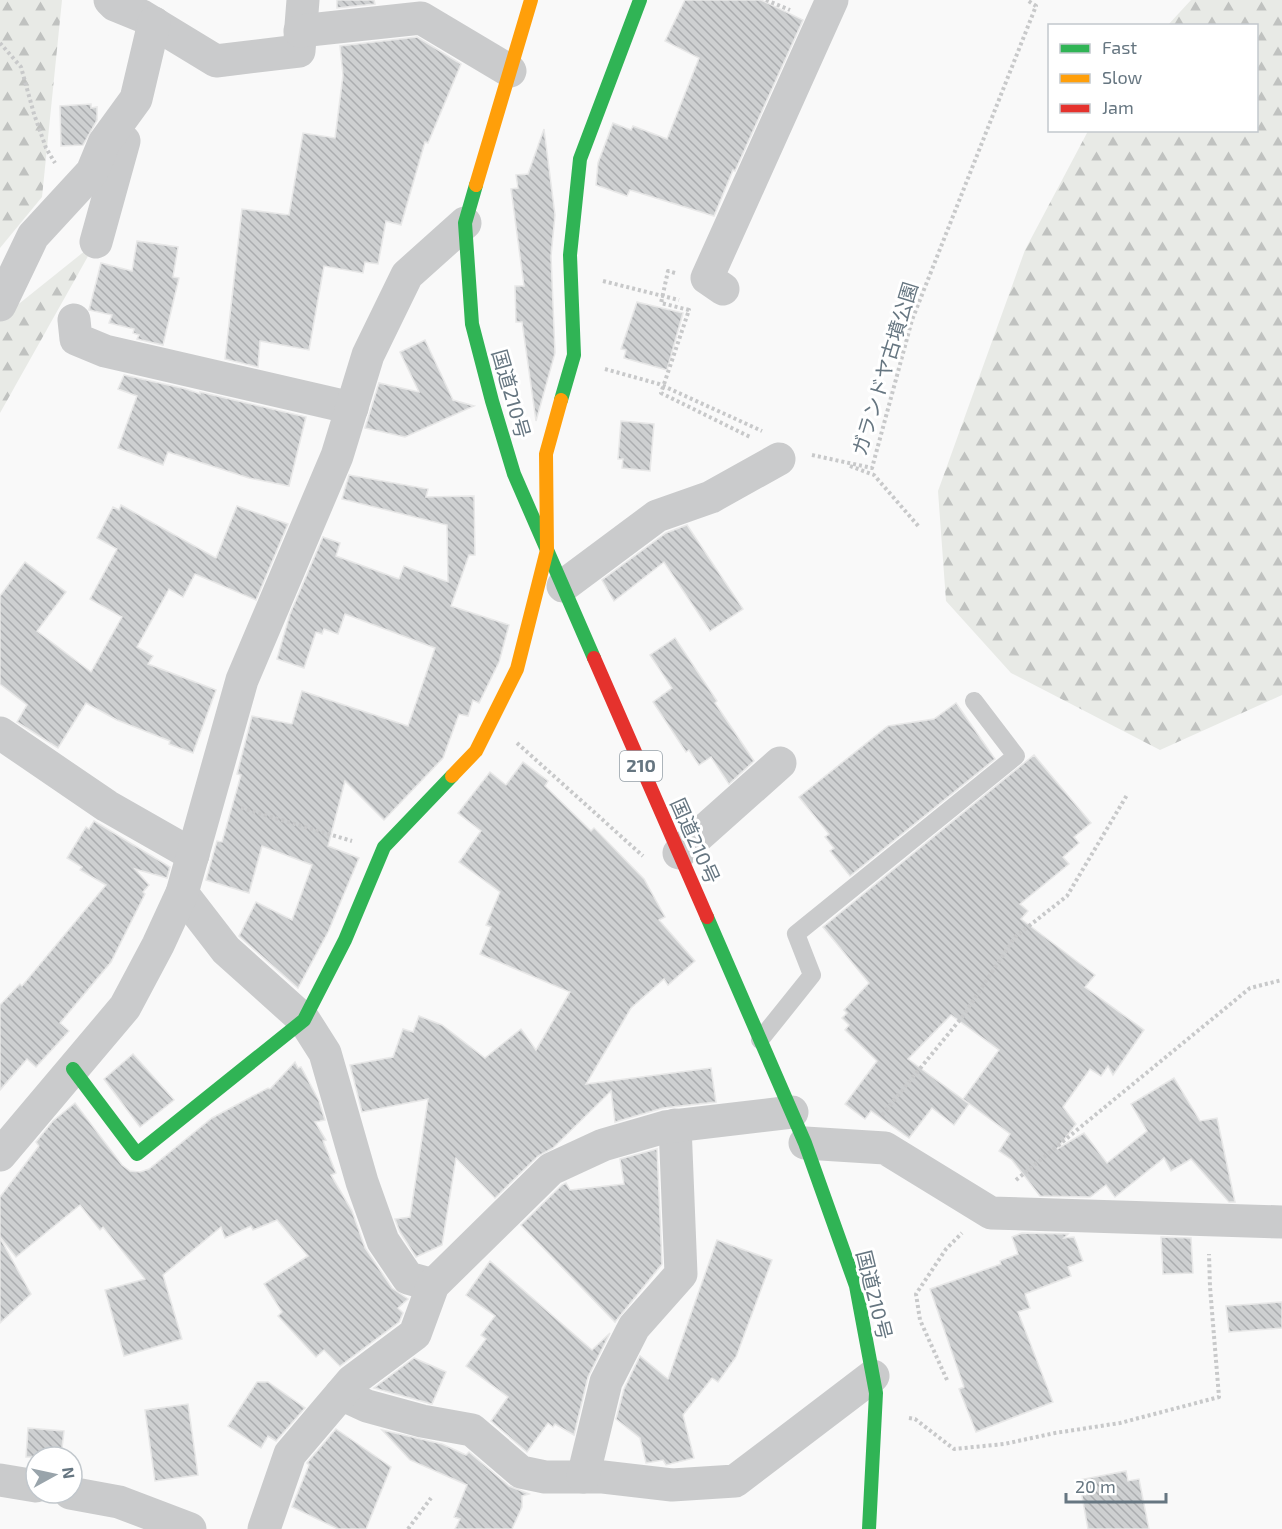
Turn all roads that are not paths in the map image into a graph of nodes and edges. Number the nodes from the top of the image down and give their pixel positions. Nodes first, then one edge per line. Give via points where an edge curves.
1 (110, 0) edge
2 (531, 0) edge
3 (640, 0) edge
4 (832, 0) edge
5 (301, 15) edge
6 (154, 23) junction
7 (510, 71) junction
8 (136, 99) junction
9 (465, 223) junction
10 (96, 242) dead end
11 (723, 289) dead end
12 (0, 305) edge
13 (74, 320) dead end
14 (352, 408) junction
15 (782, 447) road end
16 (547, 550) junction
17 (563, 586) junction
18 (974, 701) dead end
19 (0, 733) edge
20 (780, 763) dead end
21 (679, 853) junction
22 (193, 855) junction
23 (182, 893) junction
24 (304, 1020) junction
25 (760, 1040) junction
26 (73, 1069) junction
27 (792, 1112) junction
28 (675, 1125) junction
29 (805, 1143) junction
30 (0, 1155) edge
31 (1282, 1222) edge
32 (433, 1285) junction
33 (873, 1376) junction
34 (341, 1394) junction
35 (583, 1477) junction
36 (0, 1479) edge
37 (24, 1484) edge
38 (84, 1496) edge
39 (190, 1529) edge
40 (264, 1529) edge
41 (869, 1529) edge

1 - 6 street
2 - 7 main road, 国道210号 / 210
3 - 16 main road via 580,159 570,255 574,355 546,454
4 - 11 street via 707,278
5 - 6 street via 299,51 216,61
5 - 7 street via 421,18
6 - 8 street
7 - 9 main road, 国道210号 / 210
8 - 10 street
8 - 12 street via 104,143 92,172 33,236
9 - 14 street via 407,275 369,355
9 - 16 main road, 国道210号 / 210 via 472,324 514,474
13 - 14 street via 75,339 105,351
14 - 22 street via 337,456 242,681
15 - 17 street via 711,497 657,516
16 - 17 main road, 国道210号 / 210
16 - 24 main road via 517,669 476,751 382,850 345,940
17 - 21 main road, 国道210号 / 210
18 - 25 lane via 1016,756 796,934 812,975
19 - 22 street via 107,806
20 - 21 street
21 - 25 main road, 国道210号 / 210
22 - 23 street
23 - 24 street via 226,950
23 - 26 street via 126,1007
24 - 26 main road via 137,1154
24 - 32 street via 325,1053 383,1241 408,1278
25 - 27 main road, 国道210号 / 210
26 - 30 street
27 - 28 street
27 - 29 main road, 国道210号 / 210
28 - 32 street via 603,1145 551,1169
28 - 35 street via 681,1274 634,1326 606,1382
29 - 31 street via 885,1148 991,1213
29 - 33 main road, 国道210号 / 210 via 856,1286
32 - 34 street via 416,1334 352,1381
33 - 35 street via 735,1481 672,1485
33 - 41 main road, 国道210号 / 210 via 876,1393
34 - 35 street via 422,1422 472,1431 521,1472
34 - 40 street via 290,1454
36 - 37 street
38 - 39 street via 119,1502

